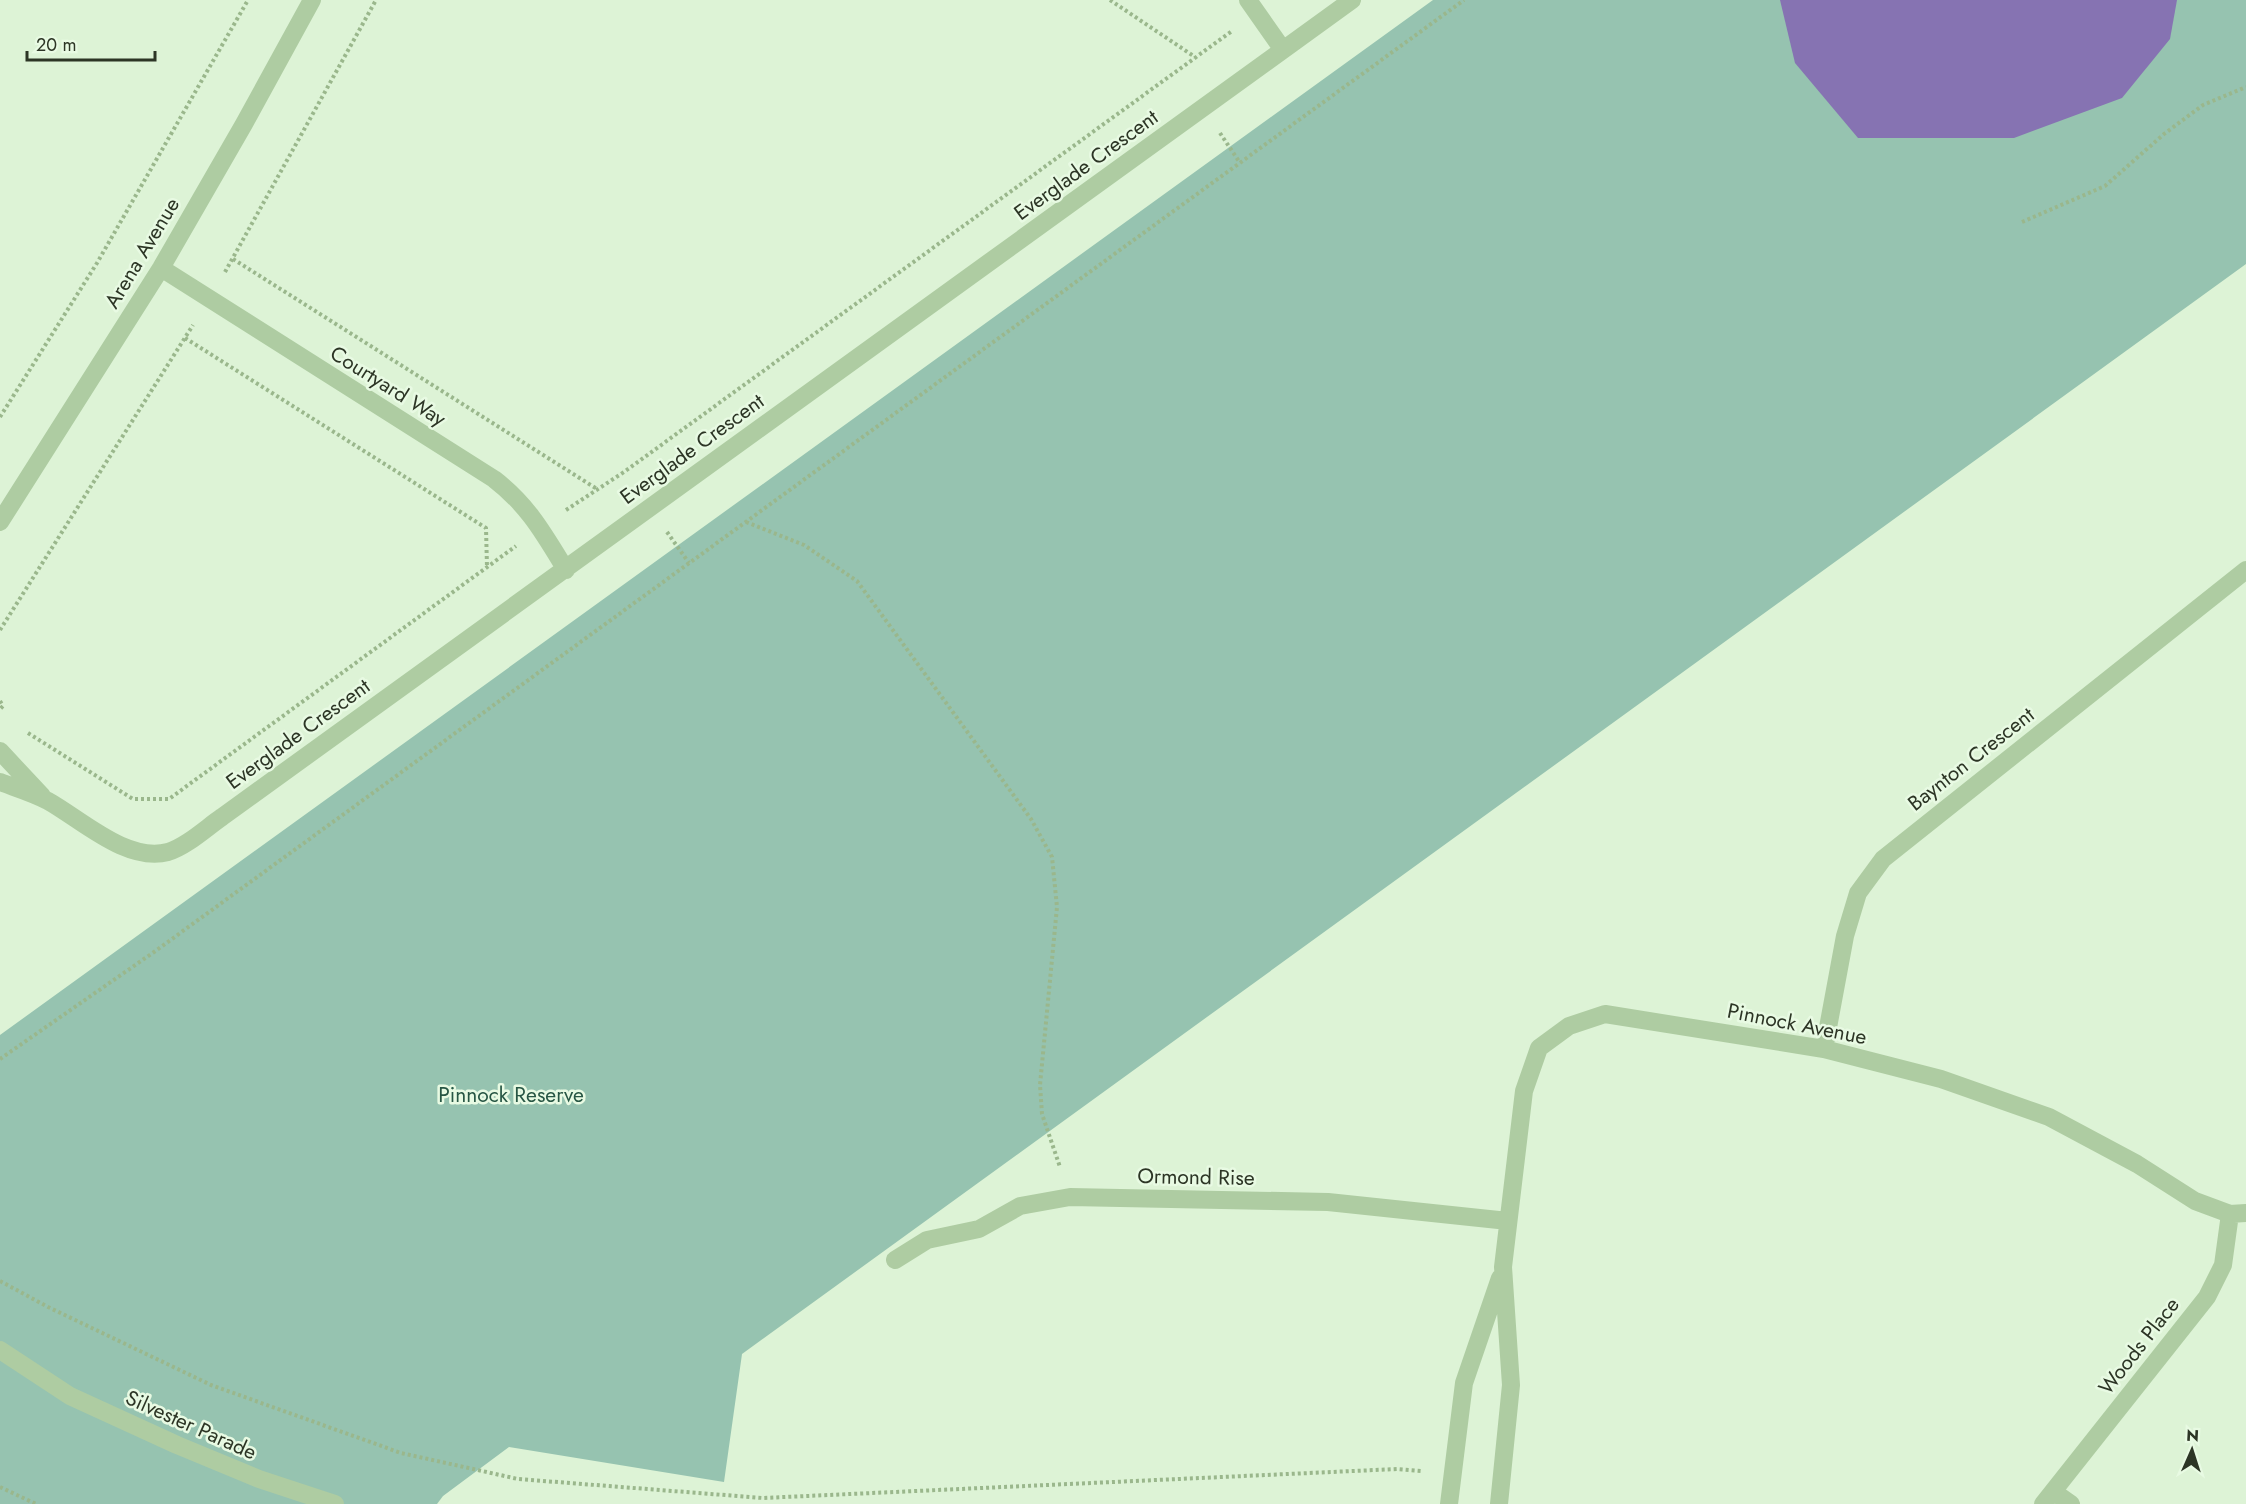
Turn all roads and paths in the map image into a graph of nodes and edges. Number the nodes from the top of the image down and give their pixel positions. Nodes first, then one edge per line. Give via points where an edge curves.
1 (248, 0) edge
2 (312, 0) edge
3 (1110, 0) edge
4 (1352, 0) edge
5 (1464, 0) edge
6 (1253, 6) edge
7 (1283, 50) junction
8 (1195, 57) junction
9 (2246, 87) edge
10 (2022, 222) dead end
11 (233, 259) dead end
12 (161, 268) junction
13 (184, 338) dead end
14 (0, 417) edge
15 (597, 489) junction
16 (0, 522) edge
17 (745, 522) junction
18 (540, 529) junction
19 (487, 568) junction
20 (566, 570) junction
21 (2246, 570) edge
22 (0, 701) edge
23 (0, 709) edge
24 (19, 727) dead end
25 (0, 751) edge
26 (0, 783) edge
27 (45, 800) junction
28 (1824, 1048) junction
29 (0, 1059) edge
30 (1070, 1197) junction
31 (2238, 1213) edge
32 (1508, 1221) junction
33 (895, 1260) dead end
34 (1503, 1268) junction
35 (0, 1281) edge
36 (0, 1350) edge
37 (0, 1358) edge
38 (35, 1374) junction
39 (1452, 1474) junction
40 (0, 1487) edge
41 (2048, 1498) edge
42 (36, 1504) edge
43 (335, 1504) edge
44 (1449, 1504) edge
45 (1499, 1504) edge
46 (2071, 1504) edge

1 - 14 path via 97,263
2 - 12 street, Arena Avenue
3 - 8 path
4 - 7 street, Everglade Crescent
5 - 17 path
6 - 7 street
6 - 8 path
7 - 20 street, Everglade Crescent
8 - 15 path
9 - 10 path via 2203,105 2105,186
11 - 15 path
12 - 16 street, Arena Avenue
12 - 18 street, Courtyard Way via 494,479 515,496
13 - 19 path via 486,528
15 - 18 path
17 - 29 path via 164,945
17 - 30 path via 804,545 857,581 1031,819 1052,856 1057,907 1040,1085 1042,1114
18 - 19 path
18 - 20 street, Courtyard Way
19 - 24 path via 169,799 133,799
20 - 27 street, Everglade Crescent via 171,851 133,852
21 - 28 street, Baynton Crescent via 1883,859 1858,893 1845,936
22 - 23 path
25 - 27 street, Everglade Crescent
26 - 27 street, Everglade Crescent
28 - 31 street, Pinnock Avenue via 1941,1079 2049,1117 2137,1164 2195,1201
28 - 32 street, Pinnock Avenue via 1605,1014 1569,1026 1539,1048 1524,1091
30 - 32 street, Ormond Rise via 1328,1202
30 - 33 street, Ormond Rise via 1020,1206 979,1229 927,1240
31 - 41 street, Woods Place via 2223,1265 2207,1297
32 - 34 street, Pinnock Avenue
34 - 39 street, Pinnock Avenue via 1464,1383
34 - 45 street, Pinnock Avenue via 1510,1385
35 - 39 path via 211,1385 402,1453 518,1479 763,1498 1397,1469
36 - 38 street, Silvester Parade
37 - 38 street, Silvester Parade
38 - 43 street, Silvester Parade via 70,1396 177,1445 259,1479
39 - 44 street, Pinnock Avenue
40 - 42 path
41 - 46 street, Woods Place

